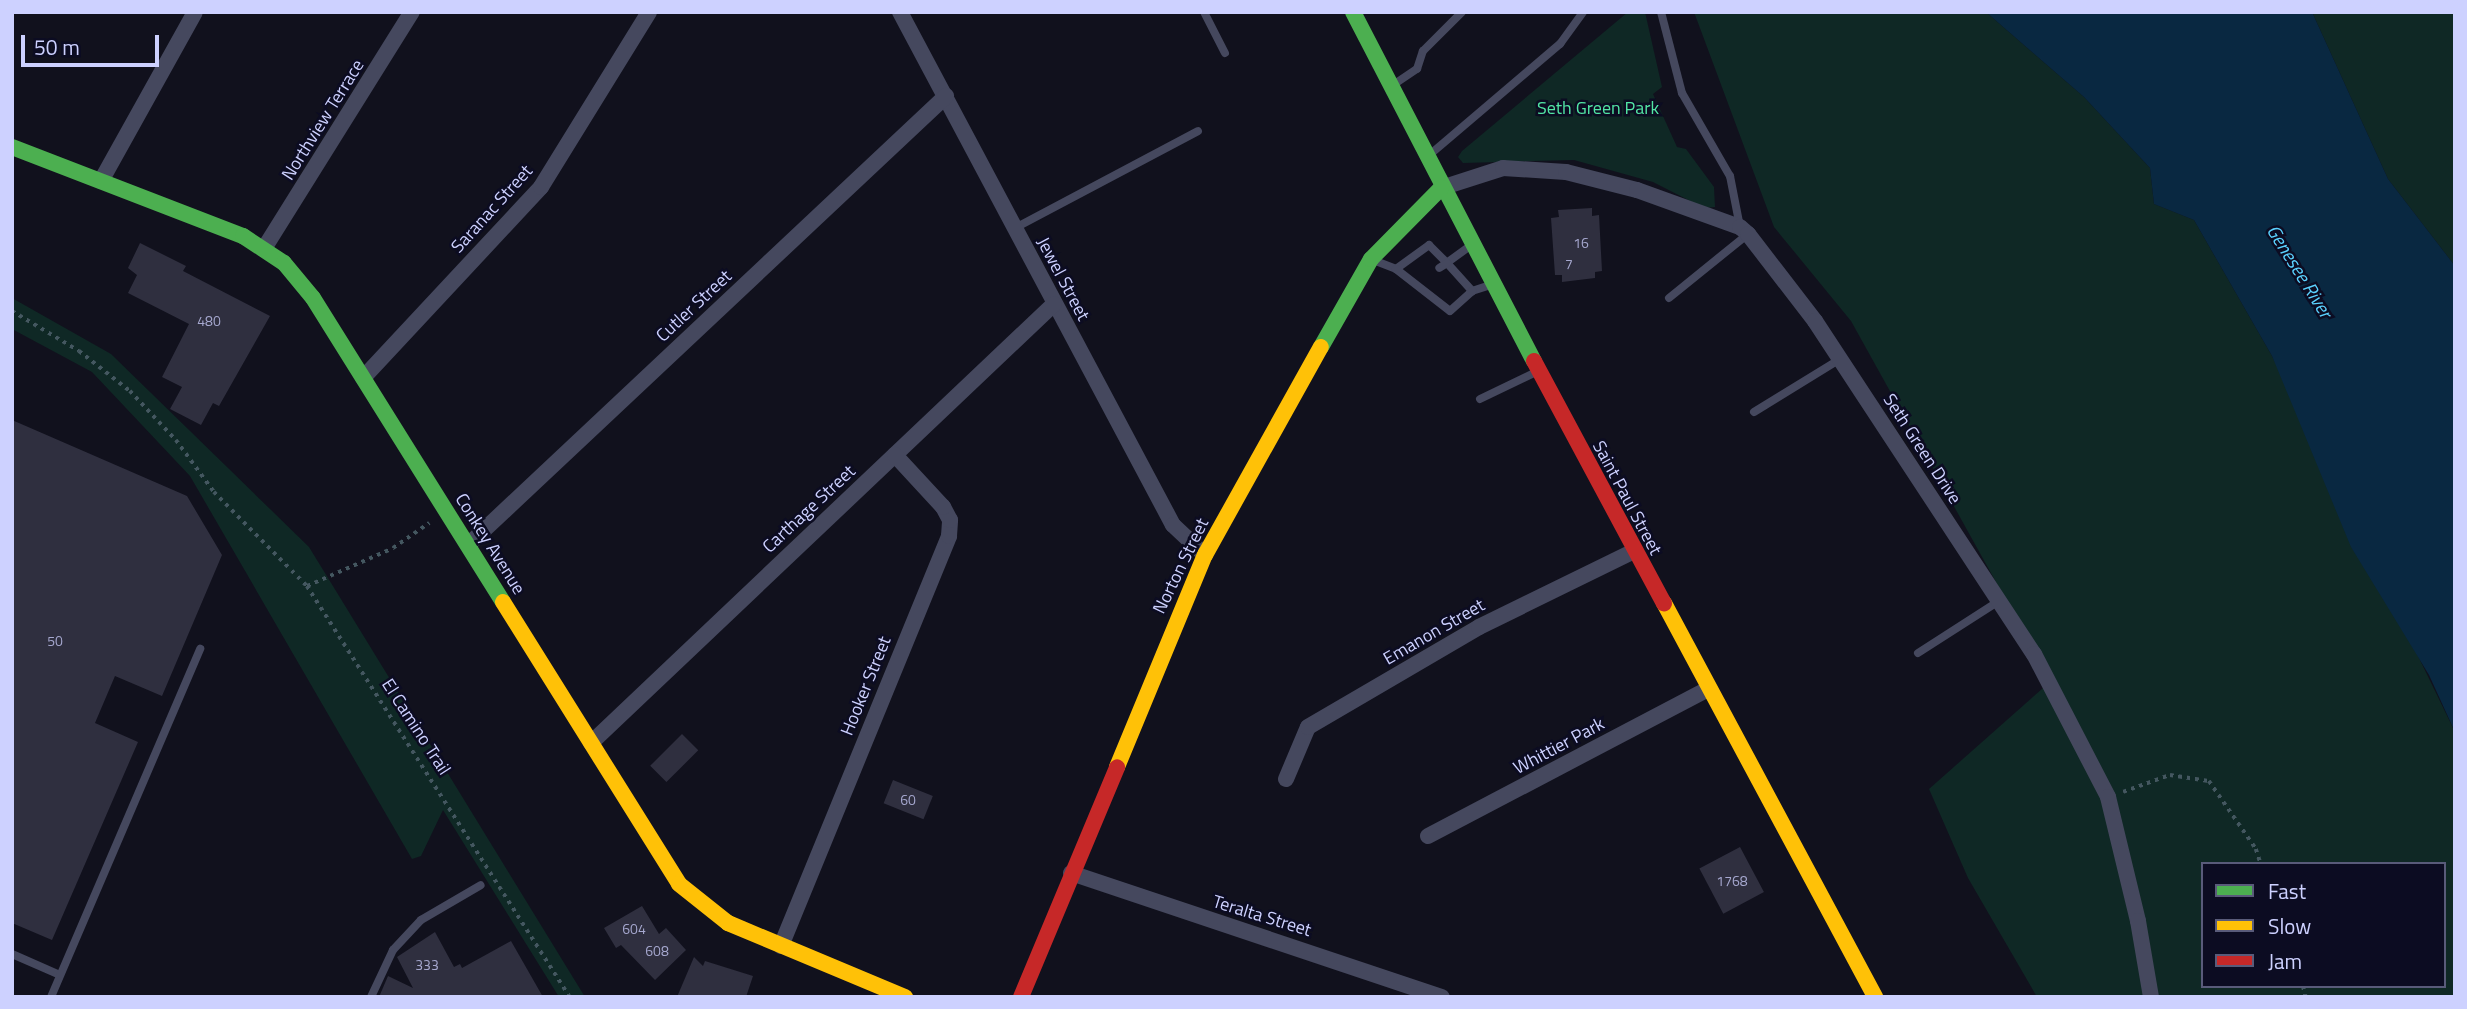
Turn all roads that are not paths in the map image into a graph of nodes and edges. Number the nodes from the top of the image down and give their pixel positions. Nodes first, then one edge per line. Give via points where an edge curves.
1 (195, 12) edge
2 (412, 12) edge
3 (649, 12) edge
4 (900, 12) edge
5 (1204, 12) edge
6 (1353, 12) edge
7 (1462, 12) edge
8 (1583, 12) edge
9 (1661, 12) edge
10 (1225, 53) dead end
11 (1390, 86) junction
12 (946, 96) junction
13 (1198, 131) dead end
14 (12, 147) edge
15 (1426, 158) junction
16 (101, 181) junction
17 (1441, 188) junction
18 (1015, 228) junction
19 (1744, 230) junction
20 (1472, 244) junction
21 (265, 247) junction
22 (1371, 259) junction
23 (1443, 266) junction
24 (1396, 269) junction
25 (1493, 284) junction
26 (1466, 287) junction
27 (1669, 298) dead end
28 (1055, 304) junction
29 (1840, 359) junction
30 (1538, 370) junction
31 (363, 378) junction
32 (1480, 399) dead end
33 (1754, 412) dead end
34 (895, 455) junction
35 (468, 545) junction
36 (1634, 551) junction
37 (1205, 555) junction
38 (1999, 601) junction
39 (200, 649) dead end
40 (1918, 653) dead end
41 (1708, 689) junction
42 (591, 743) junction
43 (1286, 779) dead end
44 (1428, 836) dead end
45 (1071, 873) junction
46 (481, 885) dead end
47 (782, 946) junction
48 (12, 954) edge
49 (60, 975) junction
50 (51, 997) edge
51 (371, 997) edge
52 (905, 997) edge
53 (1021, 997) edge
54 (1442, 997) edge
55 (1875, 997) edge
56 (2151, 997) edge

1 - 16 street
2 - 21 street, Northview Terrace
3 - 31 street, Saranac Street via 541,187
4 - 12 street, Jewel Street
5 - 10 lane
6 - 11 main road, Saint Paul Street
7 - 11 lane via 1423,51 1417,69
8 - 15 lane via 1560,44
9 - 19 lane via 1682,93 1730,177
11 - 15 main road, Saint Paul Street
12 - 18 street, Jewel Street
12 - 35 street, Cutler Street
13 - 18 lane
14 - 16 main road, Conkey Avenue
15 - 17 main road, Saint Paul Street
16 - 21 main road, Conkey Avenue
17 - 19 street via 1503,168 1566,172 1637,190
17 - 20 main road, Saint Paul Street
17 - 22 main road, Norton Street
18 - 28 street, Jewel Street
19 - 27 lane
19 - 29 street, Seth Green Drive
20 - 23 lane
20 - 25 main road, Saint Paul Street
21 - 31 main road, Conkey Avenue via 304,285
22 - 24 lane
22 - 37 main road, Norton Street
23 - 24 lane via 1429,245
23 - 26 lane
24 - 26 lane via 1416,280 1450,311
25 - 26 lane
25 - 30 main road, Saint Paul Street
28 - 34 street, Carthage Street
28 - 37 street, Jewel Street via 1173,525
29 - 33 lane
29 - 38 street, Seth Green Drive
30 - 32 lane
30 - 36 main road, Saint Paul Street
31 - 35 main road, Conkey Avenue
34 - 42 street, Carthage Street
34 - 47 street, Hooker Street via 943,506 950,520 949,536
35 - 42 main road, Conkey Avenue
36 - 41 main road, Saint Paul Street
36 - 43 street, Emanon Street via 1479,627 1308,727
37 - 45 main road, Norton Street
38 - 40 lane
38 - 56 street, Seth Green Drive via 2034,654 2108,797
39 - 49 lane
41 - 44 street, Whittier Park
41 - 55 main road, Saint Paul Street
42 - 47 main road, Conkey Avenue via 660,858 689,895 728,923
45 - 53 main road, Norton Street
45 - 54 street, Teralta Street
46 - 51 lane via 421,920 393,950
47 - 52 main road, Conkey Avenue
48 - 49 lane
49 - 50 lane

